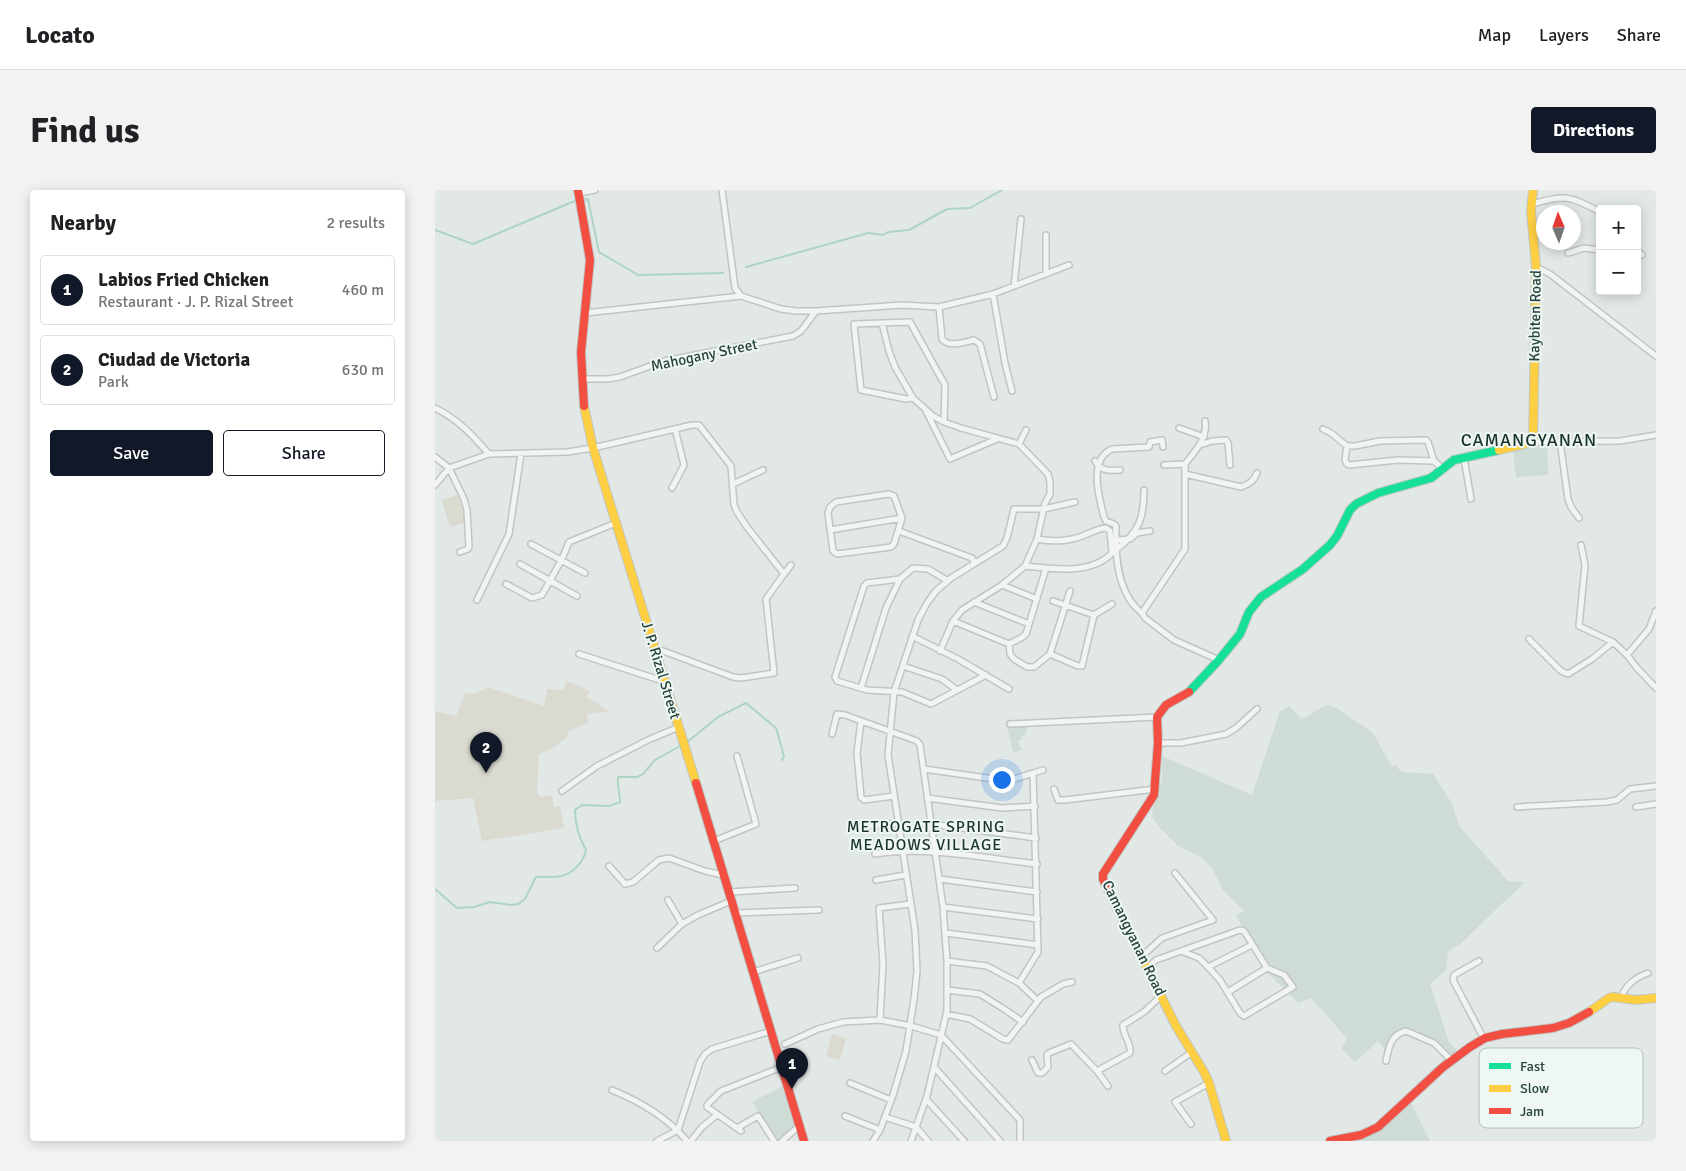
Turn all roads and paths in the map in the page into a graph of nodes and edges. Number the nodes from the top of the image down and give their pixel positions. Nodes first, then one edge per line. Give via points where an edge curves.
1 (595, 190) edge
2 (722, 190) edge
3 (1533, 190) edge
4 (579, 191) edge
5 (1532, 204) junction
6 (1596, 210) edge
7 (1021, 219) dead end
8 (1046, 235) dead end
9 (1596, 250) edge
10 (1568, 252) dead end
11 (1069, 265) dead end
12 (1536, 267) junction
13 (1046, 274) junction
14 (1014, 286) junction
15 (993, 294) junction
16 (741, 296) junction
17 (939, 307) junction
18 (816, 311) junction
19 (585, 313) junction
20 (882, 323) junction
21 (1656, 356) edge
22 (582, 379) junction
23 (1012, 391) dead end
24 (994, 397) dead end
25 (913, 398) junction
26 (435, 408) edge
27 (924, 408) junction
28 (1205, 421) dead end
29 (944, 422) junction
30 (1179, 428) dead end
31 (675, 429) junction
32 (1323, 429) dead end
33 (1026, 430) dead end
34 (1656, 435) edge
35 (1204, 437) junction
36 (997, 439) junction
37 (1559, 441) junction
38 (1533, 442) junction
39 (1019, 444) junction
40 (1199, 445) junction
41 (1347, 446) junction
42 (1163, 447) dead end
43 (593, 448) junction
44 (489, 454) junction
45 (521, 454) junction
46 (435, 457) edge
47 (1464, 458) junction
48 (1434, 461) junction
49 (1096, 464) junction
50 (1185, 464) junction
51 (1164, 465) dead end
52 (1229, 465) dead end
53 (449, 468) junction
54 (1442, 468) junction
55 (763, 470) dead end
56 (1120, 470) dead end
57 (1257, 473) dead end
58 (1185, 474) junction
59 (733, 484) junction
60 (435, 485) edge
61 (672, 488) dead end
62 (1144, 490) dead end
63 (1471, 499) dead end
64 (1075, 502) dead end
65 (1044, 509) junction
66 (902, 518) junction
67 (1579, 518) dead end
68 (616, 523) junction
69 (830, 530) junction
70 (899, 531) junction
71 (1150, 532) dead end
72 (1037, 539) junction
73 (1130, 539) junction
74 (1116, 540) junction
75 (531, 544) dead end
76 (1581, 545) dead end
77 (1117, 549) junction
78 (460, 552) dead end
79 (562, 559) junction
80 (975, 563) junction
81 (520, 564) dead end
82 (791, 565) dead end
83 (1025, 566) junction
84 (1046, 568) junction
85 (585, 573) dead end
86 (784, 574) junction
87 (901, 579) junction
88 (549, 580) junction
89 (948, 581) junction
90 (506, 584) dead end
91 (1002, 585) junction
92 (1070, 591) dead end
93 (577, 596) dead end
94 (1037, 599) junction
95 (477, 600) dead end
96 (1053, 601) dead end
97 (974, 602) junction
98 (1112, 604) dead end
99 (1065, 605) junction
100 (1656, 611) edge
101 (1142, 613) junction
102 (1094, 615) junction
103 (953, 622) junction
104 (1029, 624) junction
105 (913, 636) junction
106 (1529, 639) dead end
107 (1613, 642) junction
108 (1009, 644) junction
109 (655, 648) junction
110 (940, 651) junction
111 (579, 654) dead end
112 (1050, 654) junction
113 (1627, 655) junction
114 (1219, 660) junction
115 (903, 666) junction
116 (986, 675) junction
117 (666, 682) junction
118 (861, 688) junction
119 (1656, 688) edge
120 (1009, 689) dead end
121 (957, 690) junction
122 (894, 692) junction
123 (1257, 709) dead end
124 (1157, 717) junction
125 (861, 721) junction
126 (1010, 724) dead end
127 (680, 730) junction
128 (890, 732) junction
129 (833, 734) dead end
130 (1158, 743) junction
131 (737, 756) dead end
132 (924, 769) junction
133 (1043, 770) dead end
134 (1033, 773) junction
135 (1656, 786) edge
136 (1054, 789) dead end
137 (1155, 789) junction
138 (562, 791) dead end
139 (894, 796) junction
140 (927, 798) junction
141 (1656, 804) edge
142 (1035, 806) junction
143 (1517, 807) dead end
144 (1636, 807) dead end
145 (897, 822) junction
146 (931, 824) junction
147 (871, 826) dead end
148 (1036, 838) junction
149 (714, 841) junction
150 (903, 851) junction
151 (934, 852) junction
152 (875, 854) dead end
153 (1037, 864) junction
154 (609, 866) dead end
155 (1175, 873) dead end
156 (723, 875) junction
157 (906, 875) junction
158 (940, 879) junction
159 (876, 880) dead end
160 (795, 888) dead end
161 (729, 892) junction
162 (1037, 892) junction
163 (668, 900) dead end
164 (731, 901) junction
165 (910, 904) junction
166 (943, 907) junction
167 (819, 910) dead end
168 (735, 913) junction
169 (1038, 919) junction
170 (682, 924) junction
171 (946, 933) junction
172 (1038, 945) junction
173 (1252, 945) junction
174 (657, 948) dead end
175 (1181, 951) junction
176 (1141, 957) junction
177 (798, 958) dead end
178 (947, 961) junction
179 (1479, 961) dead end
180 (1208, 967) junction
181 (1147, 968) junction
182 (1267, 968) junction
183 (753, 972) junction
184 (1648, 973) dead end
185 (1072, 982) dead end
186 (1019, 983) junction
187 (947, 990) junction
188 (1228, 992) junction
189 (1162, 996) junction
190 (1656, 998) edge
191 (1621, 999) junction
192 (1037, 1000) junction
193 (946, 1014) junction
194 (880, 1020) junction
195 (1023, 1022) junction
196 (911, 1026) junction
197 (771, 1031) junction
198 (941, 1035) junction
199 (1484, 1039) junction
200 (785, 1044) dead end
201 (1192, 1052) junction
202 (1032, 1060) dead end
203 (1386, 1061) dead end
204 (1452, 1061) junction
205 (782, 1067) junction
206 (935, 1068) junction
207 (1097, 1071) junction
208 (1165, 1071) dead end
209 (1209, 1083) junction
210 (849, 1084) dead end
211 (1108, 1086) dead end
212 (612, 1090) dead end
213 (926, 1099) junction
214 (891, 1100) junction
215 (717, 1115) junction
216 (845, 1116) dead end
217 (885, 1117) junction
218 (1191, 1124) dead end
219 (799, 1126) junction
220 (916, 1127) junction
221 (678, 1130) junction
222 (880, 1130) junction
223 (1335, 1140) edge
224 (657, 1141) edge
225 (689, 1141) edge
226 (773, 1141) edge
227 (781, 1141) edge
228 (804, 1141) edge
229 (873, 1141) edge
230 (911, 1141) edge
231 (928, 1141) edge
232 (964, 1141) edge
233 (999, 1141) edge
234 (1020, 1141) edge
235 (1226, 1141) edge

1 - 4 street
2 - 16 street via 735,288
3 - 5 street, Kaybiten Road
4 - 19 street, J. P. Rizal Street via 589,260
5 - 6 street via 1555,198 1573,198
5 - 12 street, Kaybiten Road
7 - 14 street
8 - 13 street
9 - 10 street via 1584,248
11 - 13 street
12 - 21 street via 1550,274
12 - 38 street, Kaybiten Road
13 - 14 street
14 - 15 street
15 - 17 street
15 - 23 street
16 - 18 street via 781,309
16 - 19 street
17 - 18 street via 902,305
17 - 24 street via 945,342 974,340 980,344
18 - 22 street, Mahogany Street via 801,331 793,336 664,361 619,377
19 - 22 street, J. P. Rizal Street
20 - 25 street via 895,367
20 - 25 street via 853,324 861,390
20 - 29 street via 910,322 945,385
22 - 43 street, J. P. Rizal Street via 584,411
25 - 27 street
26 - 44 street via 463,425
27 - 29 street
27 - 36 street via 950,459
28 - 35 street
29 - 36 street
30 - 35 street
31 - 43 street
31 - 59 street via 699,425 731,466
31 - 61 street via 684,466
32 - 41 street
33 - 39 street
34 - 37 street via 1620,441
35 - 40 street
36 - 39 street
37 - 38 street
37 - 67 street via 1568,499
38 - 47 street
39 - 65 street via 1048,474 1050,494
40 - 50 street
40 - 52 street via 1226,440
41 - 48 street via 1426,440
41 - 48 street via 1347,464
42 - 49 street via 1162,440 1150,442 1149,447 1111,449
43 - 45 street
43 - 68 street, J. P. Rizal Street
44 - 45 street
44 - 53 street
45 - 95 street via 509,534
46 - 53 street
47 - 54 street
47 - 63 street
48 - 54 street
49 - 56 street via 1108,471
49 - 74 street via 1104,517 1116,526
50 - 51 street
50 - 58 street
53 - 60 street
53 - 78 street via 467,510 469,547
54 - 114 street via 1431,478 1378,493 1352,506 1330,544 1303,569 1254,604 1240,634
55 - 59 street
57 - 58 street via 1254,480 1241,487
58 - 101 street via 1185,549
59 - 86 street via 737,512
62 - 73 street via 1145,507 1138,528
64 - 65 street
65 - 72 street
65 - 80 street via 1014,509 1003,546
66 - 69 street
66 - 69 street via 893,496 889,494 836,502 828,513
66 - 70 street
68 - 79 street via 569,542
68 - 109 street, J. P. Rizal Street
69 - 70 street via 833,552 837,554 891,546
70 - 80 street via 972,558
71 - 73 street via 1137,533
72 - 83 street
72 - 84 street via 1055,541 1073,539 1106,528 1110,531 1112,553 1107,558 1092,565
73 - 74 street
73 - 77 street
74 - 77 street
75 - 79 street
76 - 107 street via 1585,565 1579,626
77 - 101 street via 1121,583
79 - 85 street
79 - 88 street
80 - 89 street
81 - 88 street
82 - 86 street
83 - 84 street
83 - 91 street
84 - 94 street
86 - 109 street via 766,599 774,673 733,677
87 - 89 street via 913,568 928,569
87 - 118 street via 886,608
87 - 118 street via 864,586 835,677 837,681
88 - 90 street via 541,595 532,598
88 - 93 street
89 - 105 street via 927,603
91 - 94 street
91 - 97 street
92 - 99 street
94 - 104 street
96 - 99 street
97 - 103 street
97 - 104 street
98 - 102 street
99 - 102 street
99 - 112 street
100 - 113 street via 1649,629
101 - 114 street via 1174,640
102 - 112 street via 1082,666
103 - 108 street
103 - 110 street
104 - 108 street via 1026,634
105 - 110 street
105 - 115 street
106 - 107 street via 1568,674
107 - 113 street
108 - 112 street via 1010,654 1027,667 1034,667
109 - 117 street, J. P. Rizal Street
110 - 116 street
111 - 117 street
113 - 119 street
114 - 124 street via 1192,690 1166,704
115 - 121 street via 942,680
115 - 122 street
116 - 120 street
116 - 121 street
117 - 127 street, J. P. Rizal Street
118 - 122 street
121 - 122 street via 931,704
122 - 128 street
123 - 130 street via 1226,734 1181,743
124 - 126 street
124 - 130 street, Camangyanan Road
125 - 128 street
125 - 129 street via 837,714
125 - 139 street via 857,753 861,797 864,800
127 - 138 street via 648,740 597,766
127 - 149 street, J. P. Rizal Street
128 - 132 street via 917,741
128 - 139 street via 888,755
130 - 137 street, Camangyanan Road
131 - 149 street via 756,824
132 - 134 street via 999,781
132 - 140 street
133 - 134 street
134 - 142 street
135 - 143 street via 1630,789 1617,800 1607,802
136 - 137 street via 1058,800
137 - 176 street, Camangyanan Road via 1149,805 1103,874
139 - 145 street
140 - 142 street via 1002,808
140 - 146 street
141 - 144 street
142 - 148 street
145 - 147 street
145 - 150 street
146 - 148 street
146 - 151 street
148 - 153 street
149 - 156 street, J. P. Rizal Street
150 - 151 street
150 - 152 street
150 - 157 street
151 - 153 street
151 - 158 street
153 - 162 street
154 - 156 street via 625,884 633,882 663,858
155 - 176 street via 1213,920 1162,938
156 - 161 street, J. P. Rizal Street
157 - 159 street
157 - 165 street
158 - 162 street
158 - 166 street
160 - 161 street
161 - 164 street, J. P. Rizal Street
162 - 169 street
163 - 170 street
164 - 168 street, J. P. Rizal Street
164 - 170 street
165 - 194 street via 879,908 883,964
165 - 196 street via 917,971
166 - 169 street
166 - 171 street
167 - 168 street
168 - 183 street, J. P. Rizal Street
169 - 172 street
170 - 174 street
171 - 172 street
171 - 178 street
172 - 186 street via 1038,952
173 - 175 street via 1240,930
173 - 180 street
173 - 182 street
175 - 180 street via 1199,958
175 - 181 street via 1156,960
176 - 181 street, Camangyanan Road
177 - 183 street
178 - 186 street via 987,966
178 - 187 street
179 - 199 street via 1454,975 1453,980
180 - 188 street
181 - 189 street, Camangyanan Road
182 - 188 street
182 - 188 street via 1284,975 1293,987 1244,1016
183 - 197 street, J. P. Rizal Street
184 - 191 street via 1635,979
185 - 192 street
186 - 192 street
187 - 193 street
187 - 195 street via 980,994
189 - 201 street, Camangyanan Road
189 - 207 street via 1123,1025 1130,1053
190 - 191 street
191 - 199 street via 1609,998 1589,1014 1553,1028
192 - 195 street
193 - 195 street via 970,1019 1006,1040
193 - 198 street
194 - 196 street
194 - 200 street via 843,1022 818,1028
196 - 198 street
196 - 214 street
197 - 205 street, J. P. Rizal Street
197 - 221 street via 705,1054
198 - 206 street
198 - 234 street via 1020,1120
199 - 204 street
201 - 208 street
201 - 209 street, Camangyanan Road
202 - 207 street via 1041,1073 1048,1067 1049,1053 1071,1044
203 - 204 street via 1390,1042 1406,1031 1434,1043
204 - 223 street via 1370,1132
205 - 215 street via 721,1091 707,1106
205 - 219 street, J. P. Rizal Street
206 - 213 street
206 - 233 street
207 - 211 street
209 - 218 street via 1175,1102
209 - 235 street, Camangyanan Road
210 - 214 street
212 - 221 street via 646,1105
213 - 220 street
213 - 232 street
214 - 217 street
215 - 225 street
215 - 226 street via 739,1129 758,1116
216 - 222 street
217 - 220 street
217 - 222 street
219 - 227 street
219 - 228 street, J. P. Rizal Street
220 - 230 street
220 - 231 street
221 - 224 street
221 - 225 street
222 - 229 street

